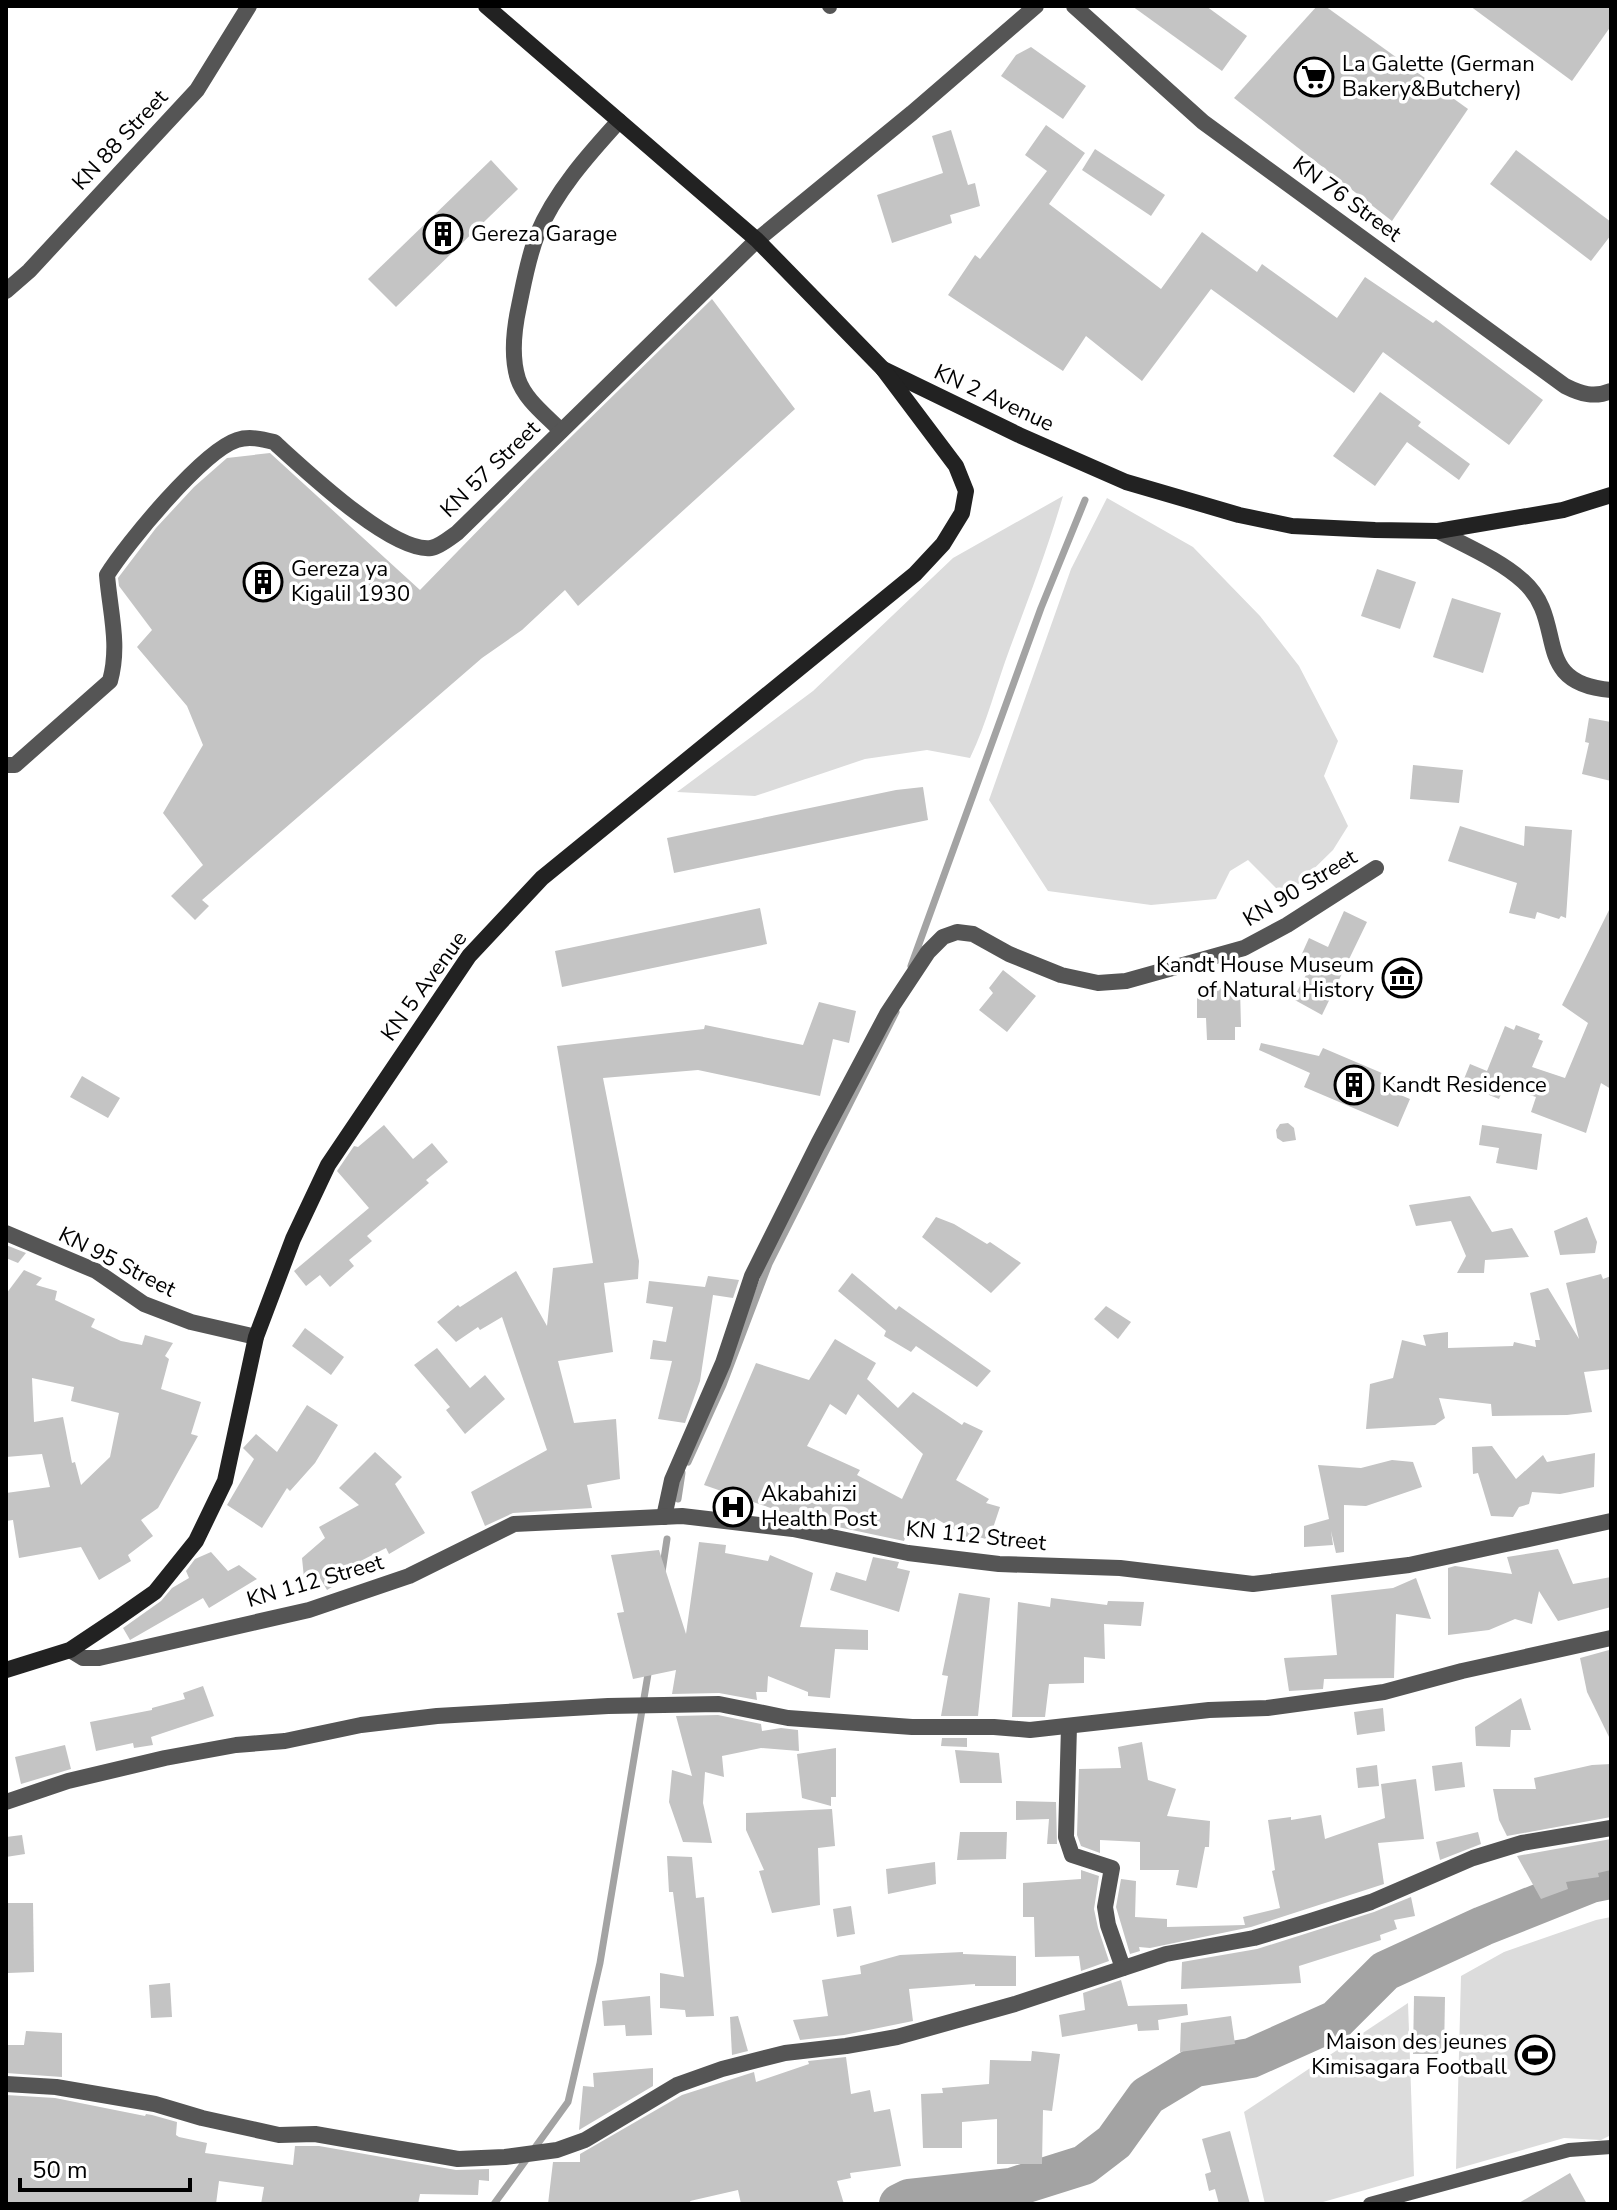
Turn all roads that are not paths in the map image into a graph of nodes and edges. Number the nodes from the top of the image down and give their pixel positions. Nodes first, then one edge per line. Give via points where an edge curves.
1 (249, 6) edge
2 (486, 6) edge
3 (1036, 6) edge
4 (1074, 6) edge
5 (619, 121) junction
6 (757, 240) junction
7 (6, 291) edge
8 (883, 369) junction
9 (1611, 391) edge
10 (561, 431) junction
11 (1611, 495) edge
12 (1438, 531) junction
13 (1611, 690) edge
14 (6, 765) edge
15 (1376, 868) dead end
16 (6, 1233) edge
17 (256, 1337) junction
18 (664, 1517) junction
19 (1611, 1521) edge
20 (1611, 1638) edge
21 (70, 1650) junction
22 (6, 1670) edge
23 (1069, 1726) junction
24 (6, 1802) edge
25 (1611, 1828) edge
26 (1123, 1968) junction
27 (6, 2084) edge
28 (1611, 2147) edge
29 (1370, 2204) edge

1 - 7 street, KN 88 Street via 197,90
2 - 5 main road, KN 2 Avenue
3 - 6 street, KN 57 Street
4 - 9 street, KN 76 Street via 1203,122 1565,386 1594,396
5 - 6 main road, KN 2 Avenue
5 - 10 street via 556,200 538,233 516,318 518,381
6 - 8 main road, KN 2 Avenue
6 - 10 street, KN 57 Street
8 - 12 main road, KN 2 Avenue via 1126,482 1195,503 1292,526
8 - 17 main road, KN 5 Avenue via 956,466 966,491 962,513 943,544 915,574 542,878 469,956 328,1165
10 - 14 street, KN 57 Street via 457,533 433,548 411,547 376,528 274,442 237,440 217,451 156,511 107,575 115,631 110,681 15,765
11 - 12 main road, KN 2 Avenue via 1563,510
12 - 13 street via 1523,582 1545,609 1554,655 1565,674 1582,686
15 - 18 street, KN 90 Street via 1244,948 1126,981 1098,983 1061,975 973,934 943,937 887,1014 752,1276 723,1363 672,1480
16 - 17 street, KN 95 Street via 96,1271 144,1304
17 - 21 main road, KN 5 Avenue via 225,1481 196,1541 155,1592
18 - 19 street, KN 112 Street via 793,1529 908,1553 999,1564 1120,1568 1253,1584 1409,1565
18 - 21 street, KN 112 Street via 514,1524 409,1576 309,1610 99,1658 83,1658
20 - 23 street via 1384,1692
21 - 22 main road, KN 5 Avenue
23 - 24 street via 912,1727 788,1718 719,1704 437,1716 165,1758
23 - 26 street via 1066,1837 1072,1855 1112,1868 1105,1907
25 - 26 street via 1522,1843 1311,1921
26 - 27 street via 897,2037 785,2053 722,2069 677,2085 585,2140 505,2157 458,2159 315,2134 279,2135 155,2104
28 - 29 lane via 1569,2150

